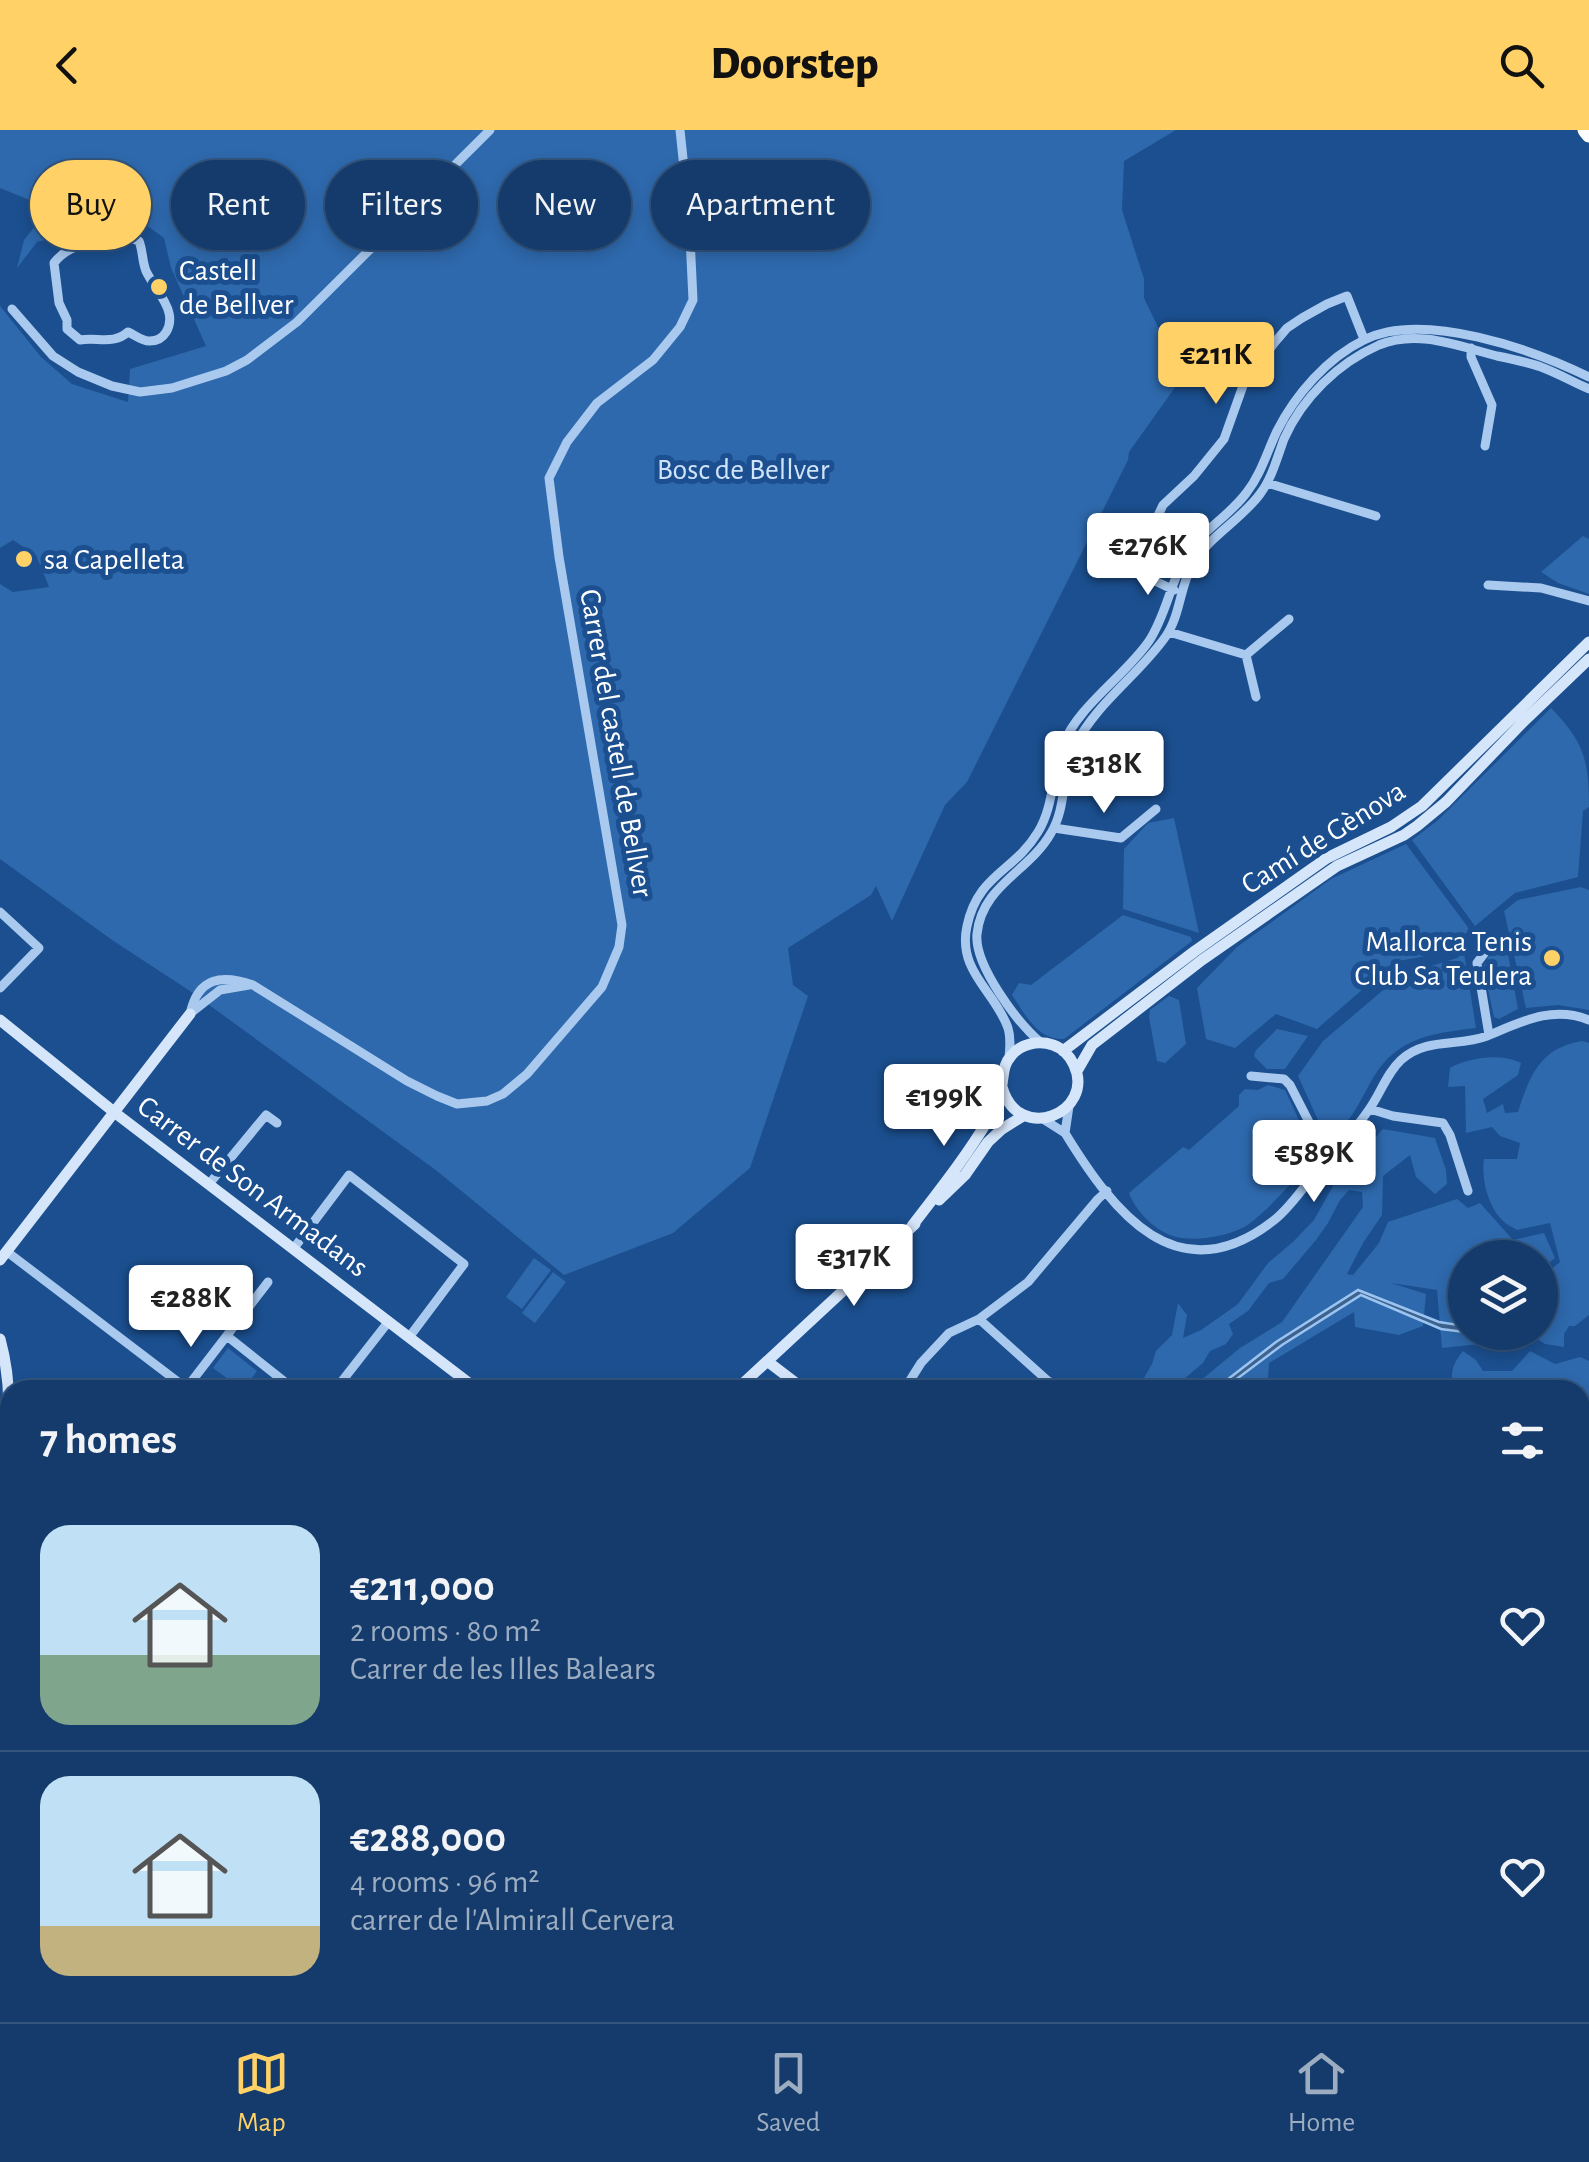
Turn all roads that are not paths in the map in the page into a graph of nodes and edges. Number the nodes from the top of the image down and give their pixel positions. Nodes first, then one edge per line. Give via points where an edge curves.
1 (490, 130) edge
2 (680, 130) edge
3 (12, 309) dead end
4 (1423, 328) junction
5 (1364, 340) junction
6 (138, 341) joint
7 (1471, 348) junction
8 (1531, 353) junction
9 (1494, 355) junction
10 (1481, 377) junction
11 (1589, 377) edge
12 (1589, 389) edge
13 (1277, 431) junction
14 (1485, 446) dead end
15 (1267, 483) junction
16 (1234, 510) junction
17 (1376, 516) dead end
18 (1488, 585) dead end
19 (1173, 588) junction
20 (1589, 601) edge
21 (1289, 620) dead end
22 (1169, 632) junction
23 (1589, 642) edge
24 (1138, 655) junction
25 (1246, 656) junction
26 (1589, 659) edge
27 (1256, 697) dead end
28 (1054, 783) junction
29 (1156, 809) dead end
30 (1054, 828) junction
31 (1021, 854) junction
32 (0, 912) edge
33 (1492, 943) dead end
34 (0, 988) edge
35 (190, 1014) joint
36 (0, 1020) edge
37 (1589, 1020) edge
38 (1488, 1036) junction
39 (1040, 1042) junction
40 (1064, 1050) junction
41 (1009, 1058) junction
42 (1077, 1072) junction
43 (1251, 1076) dead end
44 (1002, 1086) junction
45 (1069, 1106) junction
46 (1370, 1110) junction
47 (114, 1112) junction
48 (1023, 1116) junction
49 (1043, 1118) junction
50 (277, 1123) dead end
51 (1065, 1134) junction
52 (1328, 1159) junction
53 (210, 1184) junction
54 (1468, 1190) dead end
55 (1106, 1191) junction
56 (912, 1226) junction
57 (294, 1248) junction
58 (3, 1255) edge
59 (268, 1282) dead end
60 (979, 1319) junction
61 (389, 1320) junction
62 (226, 1336) junction
63 (410, 1336) junction
64 (0, 1340) edge
65 (766, 1360) junction
66 (6, 1380) edge
67 (173, 1380) edge
68 (192, 1380) edge
69 (282, 1380) edge
70 (343, 1380) edge
71 (465, 1380) edge
72 (746, 1380) edge
73 (793, 1380) edge
74 (910, 1380) edge
75 (1043, 1380) edge

1 - 3 street via 297,322 226,371 172,388 140,392 112,386 53,356
2 - 35 street, Carrer del castell de Bellver via 693,300 653,360 597,404 566,442 549,478 622,925 602,987 504,1094 457,1104 252,985 220,990
4 - 5 street
4 - 7 street
4 - 8 street
5 - 13 street via 1316,378
5 - 19 street via 1346,296 1302,318 1275,342 1244,383 1224,439 1163,505 1132,570
6 - 6 street via 162,337 170,314 148,275 139,240 83,244 60,254 54,277 67,328 80,340 110,341 128,332
7 - 8 street
7 - 9 street
7 - 10 street
7 - 15 street via 1406,339 1346,363 1302,407
8 - 11 street
9 - 10 street
9 - 12 street
10 - 14 street via 1492,405
13 - 15 street
13 - 16 street via 1257,479
15 - 16 street
15 - 17 street
15 - 22 street via 1193,564
16 - 19 street via 1200,538
18 - 20 street via 1540,588
19 - 22 street
19 - 24 street
21 - 25 street
22 - 24 street
22 - 25 street
22 - 30 street via 1074,748
23 - 40 street, Camí de Gènova via 1422,806 1327,858
24 - 28 street via 1063,744
25 - 27 street
26 - 42 street, Camí de Gènova via 1417,826 1337,866 1202,960 1092,1045
28 - 30 street
28 - 31 street via 1043,824
29 - 30 street via 1121,838
30 - 31 street
30 - 39 street via 1037,855 993,892 977,932 986,972
31 - 41 street via 984,886 964,944 976,980 1007,1026
32 - 34 street via 38,948
33 - 38 street via 1477,963
35 - 47 street
36 - 47 street, Carrer de Son Armadans
37 - 38 street via 1546,1014
38 - 46 street via 1446,1042 1402,1059
39 - 40 street
39 - 41 street
40 - 42 street
41 - 44 street
42 - 45 street
43 - 52 street via 1290,1086
44 - 48 street
44 - 56 street via 989,1118
45 - 49 street
45 - 51 street
46 - 52 street
46 - 54 street via 1443,1123
47 - 53 street, Carrer de Son Armadans
47 - 58 street
48 - 49 street
48 - 56 street via 988,1142
49 - 51 street
50 - 53 street via 266,1115
51 - 55 street
52 - 55 street via 1277,1218 1227,1247 1198,1251 1159,1240
53 - 57 street, Carrer de Son Armadans
55 - 60 street via 1028,1282
56 - 65 street
57 - 61 street, Carrer de Son Armadans
57 - 63 street via 349,1175 464,1264
58 - 67 street
59 - 62 street
60 - 74 street via 949,1334
60 - 75 street
61 - 63 street, Carrer de Son Armadans
61 - 70 street
62 - 68 street
62 - 69 street
63 - 71 street, Carrer de Son Armadans
64 - 66 street
65 - 72 street
65 - 73 street

